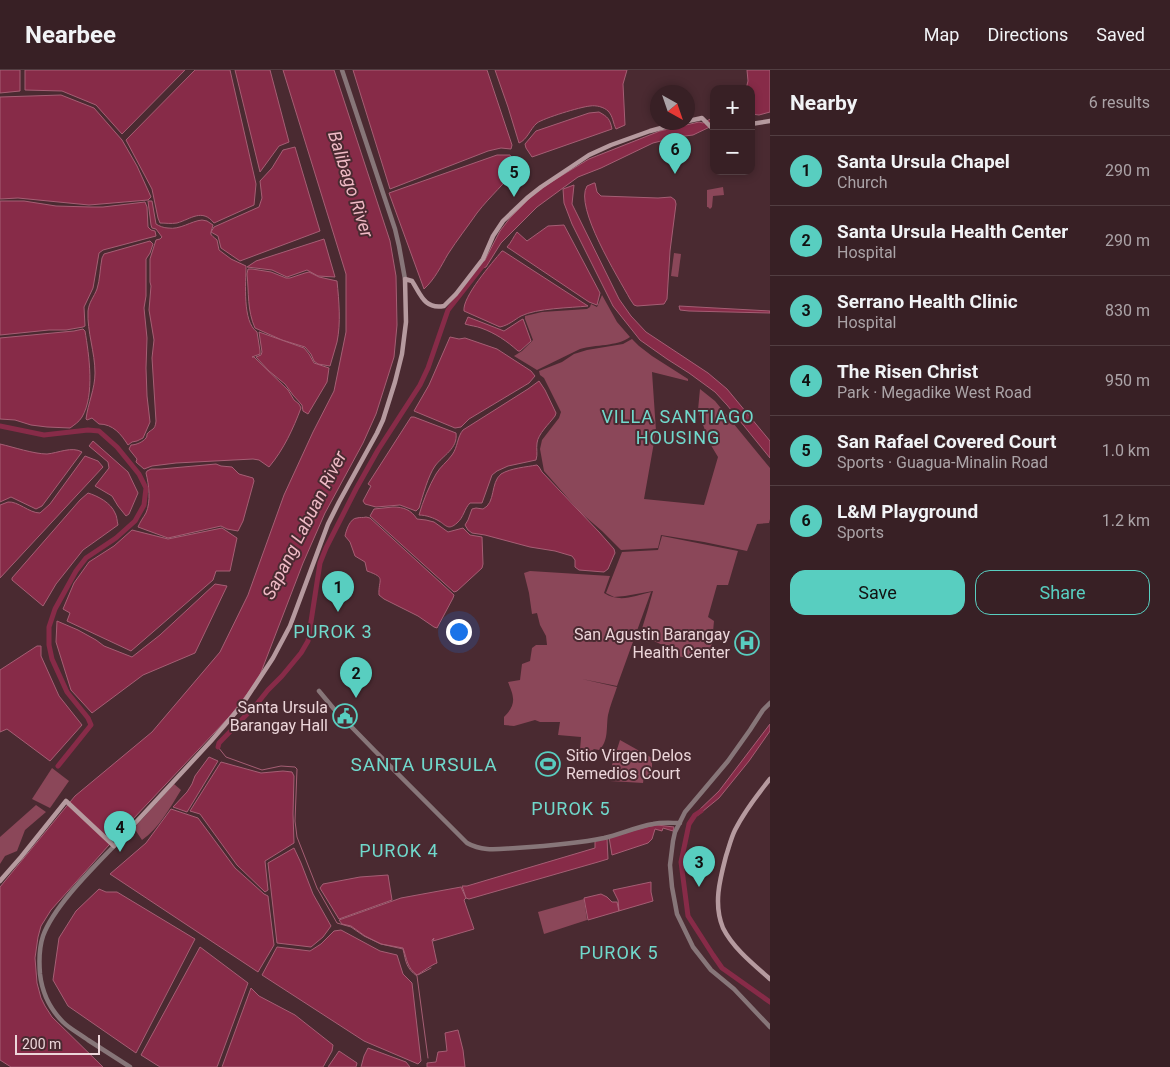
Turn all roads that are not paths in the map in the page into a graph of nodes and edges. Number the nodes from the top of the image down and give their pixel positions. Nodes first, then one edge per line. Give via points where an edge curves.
1 (342, 70) edge
2 (695, 119) edge
3 (770, 121) edge
4 (755, 123) edge
5 (710, 126) edge
6 (656, 130) edge
7 (404, 279) junction
8 (319, 691) dead end
9 (770, 703) edge
10 (770, 780) edge
11 (680, 823) junction
12 (113, 845) junction
13 (0, 881) edge
14 (770, 978) edge
15 (770, 1027) edge
16 (130, 1067) edge

1 - 7 street via 395,229
2 - 5 main road via 705,120
3 - 4 main road
6 - 7 main road via 589,155 527,198 503,222 483,259 444,306 427,302 412,280
7 - 12 main road via 406,309 401,361 383,420 328,524 290,626 246,699
8 - 11 street via 334,710 475,848 554,846 609,837 652,824
9 - 11 street via 728,761 685,812
10 - 14 main road via 735,830 720,876 718,896 721,920 729,937
11 - 15 street via 672,841 670,865 677,914 693,947 711,970
12 - 13 main road via 66,801
12 - 16 street via 53,917 43,937 40,968 48,1001 63,1022

